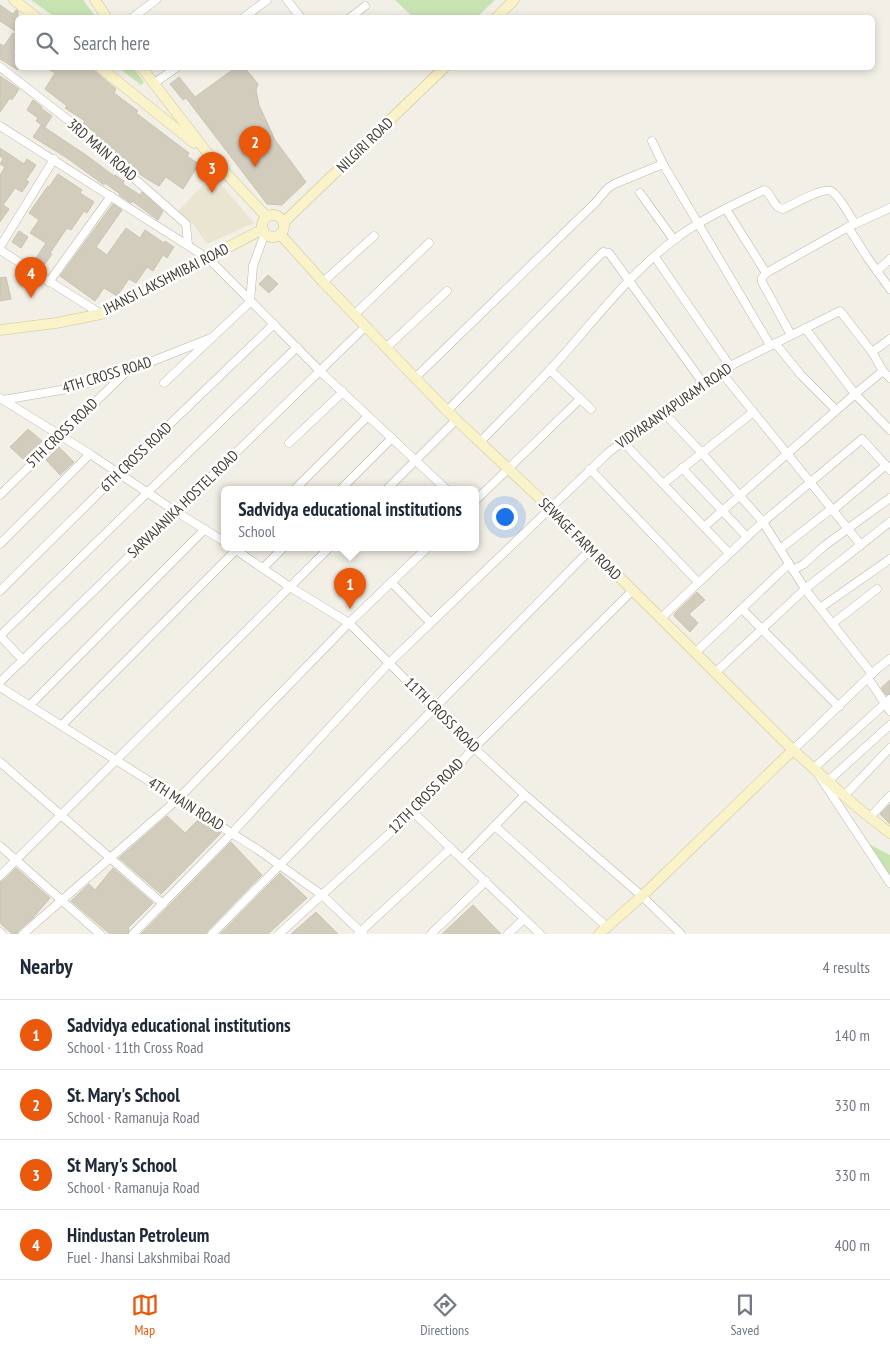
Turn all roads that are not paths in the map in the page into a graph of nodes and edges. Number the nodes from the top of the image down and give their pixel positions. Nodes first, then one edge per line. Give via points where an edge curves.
1 (14, 0) edge
2 (95, 0) edge
3 (156, 0) edge
4 (267, 0) edge
5 (287, 0) edge
6 (514, 0) edge
7 (365, 6) dead end
8 (33, 15) edge
9 (105, 15) edge
10 (136, 15) edge
11 (247, 15) edge
12 (298, 15) edge
13 (354, 15) edge
14 (499, 15) edge
15 (0, 67) edge
16 (104, 70) edge
17 (143, 70) edge
18 (173, 70) edge
19 (442, 70) edge
20 (153, 84) junction
21 (0, 126) edge
22 (652, 141) dead end
23 (209, 154) junction
24 (54, 159) junction
25 (663, 164) junction
26 (640, 193) dead end
27 (111, 196) junction
28 (890, 208) edge
29 (726, 209) junction
30 (268, 216) junction
31 (284, 222) junction
32 (697, 225) junction
33 (852, 226) junction
34 (264, 231) junction
35 (280, 234) junction
36 (374, 236) dead end
37 (674, 240) junction
38 (188, 244) junction
39 (429, 244) dead end
40 (0, 249) edge
41 (4, 257) edge
42 (655, 257) junction
43 (209, 258) junction
44 (890, 259) edge
45 (877, 271) junction
46 (766, 273) junction
47 (630, 280) junction
48 (49, 282) junction
49 (323, 282) junction
50 (890, 289) edge
51 (447, 290) dead end
52 (250, 302) junction
53 (101, 314) junction
54 (354, 315) junction
55 (274, 324) junction
56 (366, 326) junction
57 (805, 328) junction
58 (2, 331) edge
59 (791, 335) junction
60 (211, 338) junction
61 (890, 338) edge
62 (772, 344) junction
63 (297, 347) junction
64 (387, 347) junction
65 (872, 352) junction
66 (730, 366) junction
67 (550, 370) junction
68 (320, 371) junction
69 (883, 371) junction
70 (125, 372) junction
71 (721, 372) junction
72 (415, 378) junction
73 (890, 378) edge
74 (164, 383) dead end
75 (703, 383) junction
76 (343, 392) junction
77 (855, 394) junction
78 (580, 399) junction
79 (1, 400) edge
80 (591, 409) dead end
81 (836, 410) junction
82 (447, 411) junction
83 (663, 412) junction
84 (752, 413) junction
85 (368, 416) junction
86 (456, 419) junction
87 (890, 430) edge
88 (60, 435) junction
89 (392, 438) junction
90 (480, 442) junction
91 (623, 442) junction
92 (289, 444) dead end
93 (701, 452) junction
94 (90, 454) junction
95 (786, 454) junction
96 (416, 461) junction
97 (682, 468) junction
98 (888, 468) edge
99 (508, 469) junction
100 (590, 469) junction
101 (119, 473) junction
102 (809, 482) junction
103 (663, 484) junction
104 (298, 486) edge
105 (344, 486) edge
106 (390, 486) edge
107 (443, 486) edge
108 (147, 492) junction
109 (0, 495) edge
110 (739, 495) junction
111 (479, 497) edge
112 (890, 498) edge
113 (550, 508) junction
114 (831, 510) junction
115 (175, 511) junction
116 (721, 511) junction
117 (763, 522) junction
118 (890, 522) edge
119 (704, 526) junction
120 (205, 529) junction
121 (847, 529) junction
122 (746, 537) junction
123 (221, 539) edge
124 (0, 544) edge
125 (861, 546) junction
126 (591, 549) junction
127 (780, 549) junction
128 (232, 551) edge
129 (239, 551) edge
130 (280, 551) edge
131 (326, 551) edge
132 (423, 551) edge
133 (729, 553) junction
134 (890, 559) edge
135 (791, 567) junction
136 (263, 568) junction
137 (391, 582) junction
138 (698, 582) junction
139 (290, 587) junction
140 (805, 589) junction
141 (877, 589) dead end
142 (633, 590) junction
143 (0, 591) edge
144 (820, 608) junction
145 (742, 609) junction
146 (662, 617) junction
147 (350, 622) junction
148 (430, 622) junction
149 (832, 624) junction
150 (761, 629) junction
151 (0, 636) edge
152 (696, 652) junction
153 (890, 659) edge
154 (23, 660) junction
155 (390, 662) junction
156 (716, 672) junction
157 (870, 676) junction
158 (0, 682) edge
159 (0, 687) edge
160 (887, 701) edge
161 (30, 705) junction
162 (435, 708) junction
163 (839, 708) junction
164 (890, 711) edge
165 (62, 725) junction
166 (890, 725) edge
167 (474, 748) junction
168 (890, 748) edge
169 (793, 750) junction
170 (118, 760) junction
171 (0, 762) edge
172 (814, 768) junction
173 (828, 781) junction
174 (525, 795) junction
175 (844, 796) junction
176 (890, 796) edge
177 (178, 799) junction
178 (413, 812) junction
179 (62, 816) junction
180 (870, 817) junction
181 (495, 826) junction
182 (232, 833) junction
183 (890, 833) edge
184 (0, 846) edge
185 (451, 848) junction
186 (110, 858) junction
187 (462, 859) junction
188 (16, 860) junction
189 (280, 865) junction
190 (0, 876) edge
191 (486, 881) junction
192 (890, 883) edge
193 (322, 895) junction
194 (642, 896) junction
195 (62, 900) junction
196 (163, 904) junction
197 (524, 919) junction
198 (607, 926) junction
199 (360, 933) edge
200 (23, 934) edge
201 (100, 934) edge
202 (133, 934) edge
203 (212, 934) edge
204 (279, 934) edge
205 (431, 934) edge
206 (508, 934) edge
207 (540, 934) edge
208 (599, 934) edge
209 (681, 934) edge

1 - 8 main road
2 - 9 main road
3 - 10 street
4 - 11 street
5 - 12 street
6 - 14 main road
7 - 13 street
15 - 38 street, 3RD MAIN ROAD via 68,120 186,224
16 - 23 main road
17 - 20 main road
18 - 20 street
19 - 31 main road, NILGIRI ROAD
20 - 23 main road
21 - 24 street
22 - 25 street
23 - 30 main road
24 - 27 street
24 - 40 street
25 - 32 street
25 - 72 street via 608,188
26 - 37 street
27 - 38 street
27 - 48 street
28 - 33 street
29 - 32 street
29 - 33 street via 764,190 776,206 783,209 828,190 836,195
29 - 46 street
30 - 31 main road via 279,216
30 - 34 main road via 263,221
31 - 35 main road
32 - 37 street
32 - 62 street
33 - 45 street
33 - 46 street
34 - 35 main road via 272,236
34 - 43 main road, JHANSI LAKSHMIBAI ROAD
34 - 52 street via 253,266
35 - 49 main road, SEWAGE FARM ROAD
36 - 49 street
37 - 42 street
38 - 43 street
39 - 54 street
40 - 41 street
41 - 48 street
42 - 47 street
42 - 66 street
43 - 52 street
43 - 53 main road, JHANSI LAKSHMIBAI ROAD
44 - 45 street
45 - 50 street
46 - 59 street via 762,282
47 - 67 street
47 - 75 street
47 - 82 street via 609,253 603,252
48 - 53 street
49 - 54 main road, SEWAGE FARM ROAD
51 - 64 street
52 - 55 street
52 - 60 street
53 - 58 main road, JHANSI LAKSHMIBAI ROAD
54 - 56 main road, SEWAGE FARM ROAD
55 - 63 street
55 - 101 street, 6TH CROSS ROAD
56 - 64 main road, SEWAGE FARM ROAD
56 - 68 street, SARVAJANIKA HOSTEL ROAD
57 - 59 street, VIDYARANYAPURAM ROAD
57 - 65 street, VIDYARANYAPURAM ROAD via 840,311
57 - 77 street
59 - 62 street, VIDYARANYAPURAM ROAD
60 - 70 street, 4TH CROSS ROAD
60 - 74 street
61 - 65 street
62 - 66 street, VIDYARANYAPURAM ROAD
62 - 81 street
63 - 68 street
63 - 108 street
64 - 72 main road, SEWAGE FARM ROAD
65 - 69 street
66 - 71 street, VIDYARANYAPURAM ROAD
67 - 78 street
67 - 90 street
68 - 76 street
68 - 115 street, SARVAJANIKA HOSTEL ROAD
69 - 73 street
69 - 77 street
70 - 79 street, 4TH CROSS ROAD via 73,388
70 - 88 street, 5TH CROSS ROAD
71 - 75 street, VIDYARANYAPURAM ROAD
71 - 84 street
72 - 82 main road, SEWAGE FARM ROAD
75 - 83 street, VIDYARANYAPURAM ROAD
76 - 85 street
76 - 92 street
77 - 81 street
77 - 87 street
78 - 80 street
78 - 99 street
79 - 88 street
81 - 95 street
82 - 86 main road, SEWAGE FARM ROAD
83 - 91 street, VIDYARANYAPURAM ROAD
83 - 93 street
84 - 93 street
84 - 95 street
85 - 89 street
85 - 104 street
86 - 90 main road, SEWAGE FARM ROAD
86 - 96 street
88 - 94 street
88 - 109 street, 5TH CROSS ROAD
89 - 96 street
89 - 105 street
90 - 99 main road, SEWAGE FARM ROAD
91 - 100 street, VIDYARANYAPURAM ROAD
91 - 103 street
93 - 97 street
93 - 110 street
94 - 101 street
94 - 124 street
95 - 102 street
95 - 110 street
96 - 106 street
96 - 107 street
97 - 103 street
97 - 116 street
98 - 102 street via 862,439
98 - 114 street
99 - 111 street
99 - 113 main road, SEWAGE FARM ROAD
100 - 113 street, VIDYARANYAPURAM ROAD
100 - 138 street
101 - 108 street
101 - 143 street, 6TH CROSS ROAD
102 - 114 street
102 - 117 street
103 - 119 street
108 - 115 street
108 - 151 street
110 - 116 street
110 - 117 street
112 - 121 street
113 - 126 main road, SEWAGE FARM ROAD
113 - 148 street, VIDYARANYAPURAM ROAD
114 - 121 street
114 - 127 street
115 - 120 street
115 - 154 street, SARVAJANIKA HOSTEL ROAD
116 - 119 street
116 - 122 street
117 - 122 street
117 - 127 street
118 - 125 street
119 - 133 street
120 - 123 street
120 - 161 street
121 - 125 street
121 - 135 street via 804,564
122 - 133 street
125 - 140 street
126 - 142 main road, SEWAGE FARM ROAD
126 - 162 street
127 - 135 street
128 - 165 street
129 - 136 street, 11TH CROSS ROAD
130 - 136 street
131 - 139 street
132 - 137 street
133 - 138 street
134 - 144 street
135 - 140 street
135 - 145 street
136 - 139 street, 11TH CROSS ROAD
137 - 147 street
137 - 148 street
138 - 146 street
139 - 147 street, 11TH CROSS ROAD
139 - 170 street
140 - 144 street
140 - 150 street
141 - 149 street
142 - 146 main road, SEWAGE FARM ROAD
142 - 167 street, 12TH CROSS ROAD
144 - 149 street
145 - 150 street
145 - 152 street
146 - 152 main road, SEWAGE FARM ROAD
147 - 155 street, 11TH CROSS ROAD
147 - 177 street
148 - 155 street, VIDYARANYAPURAM ROAD
149 - 157 street
150 - 156 street
150 - 163 street
151 - 154 street
152 - 156 main road, SEWAGE FARM ROAD
153 - 157 street
154 - 158 street, SARVAJANIKA HOSTEL ROAD
155 - 162 street, 11TH CROSS ROAD
155 - 182 street, VIDYARANYAPURAM ROAD
156 - 169 main road, SEWAGE FARM ROAD
157 - 160 street
157 - 163 street
159 - 161 street, 4TH MAIN ROAD
160 - 164 street
160 - 172 street
161 - 165 street, 4TH MAIN ROAD
162 - 167 street, 11TH CROSS ROAD
162 - 189 street
163 - 169 street
165 - 170 street, 4TH MAIN ROAD
166 - 173 street
167 - 174 street, 11TH CROSS ROAD
167 - 178 street, 12TH CROSS ROAD
168 - 175 street
169 - 172 main road, SEWAGE FARM ROAD
169 - 194 main road
170 - 177 street, 4TH MAIN ROAD
170 - 179 street
171 - 179 street
172 - 173 main road, SEWAGE FARM ROAD
172 - 192 street
173 - 175 main road, SEWAGE FARM ROAD
174 - 181 street
174 - 194 street, 11TH CROSS ROAD
175 - 180 main road, SEWAGE FARM ROAD
176 - 180 street
177 - 182 street, 4TH MAIN ROAD
177 - 186 street
178 - 185 street
178 - 193 street, 12TH CROSS ROAD
179 - 186 street
179 - 188 street
180 - 183 main road, SEWAGE FARM ROAD
181 - 187 street
181 - 198 street
182 - 189 street, 4TH MAIN ROAD
182 - 196 street, VIDYARANYAPURAM ROAD
184 - 188 street
185 - 187 street
185 - 199 street
186 - 195 street
186 - 196 street
187 - 191 street
188 - 190 street
188 - 195 street
189 - 193 street, 4TH MAIN ROAD
189 - 203 street
191 - 197 street
191 - 205 street
193 - 199 street, 4TH MAIN ROAD
193 - 204 street, 12TH CROSS ROAD
194 - 198 main road
194 - 209 street, 11TH CROSS ROAD
195 - 200 street
195 - 201 street
196 - 202 street, VIDYARANYAPURAM ROAD
197 - 206 street
197 - 207 street
198 - 208 main road

